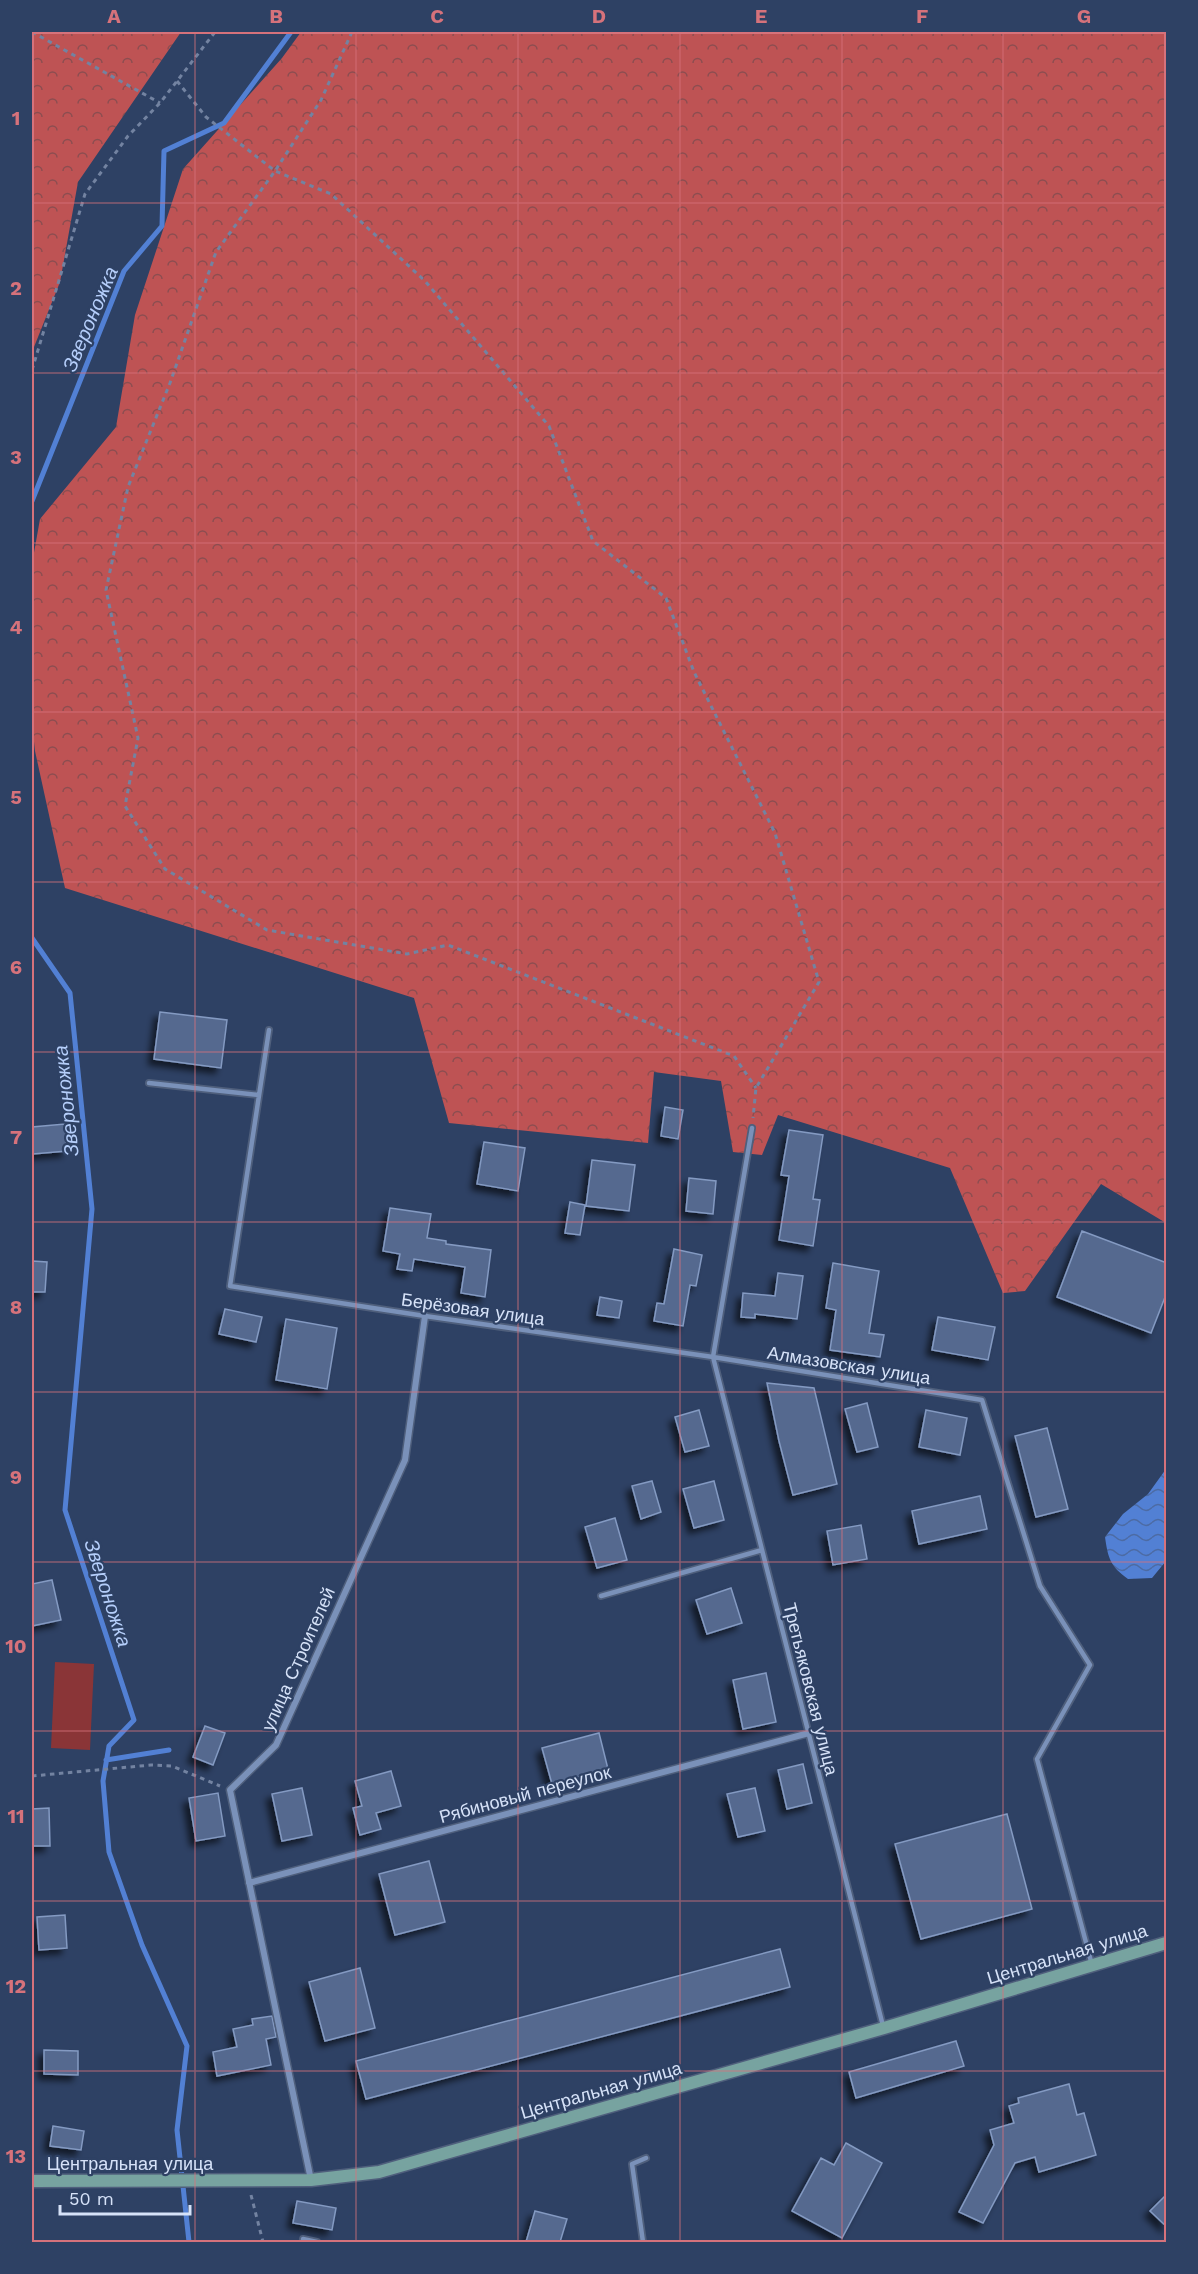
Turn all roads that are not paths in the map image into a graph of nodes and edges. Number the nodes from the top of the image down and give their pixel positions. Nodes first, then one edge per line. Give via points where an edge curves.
1 (269, 1030) dead end
2 (149, 1083) dead end
3 (259, 1095) junction
4 (752, 1128) road end
5 (425, 1316) junction
6 (713, 1357) junction
7 (762, 1550) junction
8 (601, 1596) dead end
9 (809, 1733) junction
10 (249, 1883) junction
11 (1167, 1943) edge
12 (1092, 1965) junction
13 (884, 2028) junction
14 (646, 2158) dead end
15 (311, 2180) junction
16 (32, 2181) edge
17 (303, 2239) dead end
18 (317, 2242) edge
19 (643, 2242) edge

1 - 3 lane
2 - 3 lane
3 - 5 lane, Берёзовая улица via 230,1286
4 - 6 lane
5 - 6 lane, Берёзовая улица
5 - 10 street, улица Строителей via 405,1460 276,1745 230,1790
6 - 7 lane, Третьяковская улица
6 - 12 lane, Алмазовская улица via 982,1400 1040,1587 1090,1665 1037,1759
7 - 8 lane
7 - 9 lane, Третьяковская улица
9 - 10 street, Рябиновый переулок
9 - 13 lane, Третьяковская улица
10 - 15 street
11 - 12 street, Центральная улица
12 - 13 street, Центральная улица
13 - 15 street, Центральная улица via 379,2172
14 - 19 lane via 632,2164
15 - 16 street, Центральная улица
17 - 18 lane

